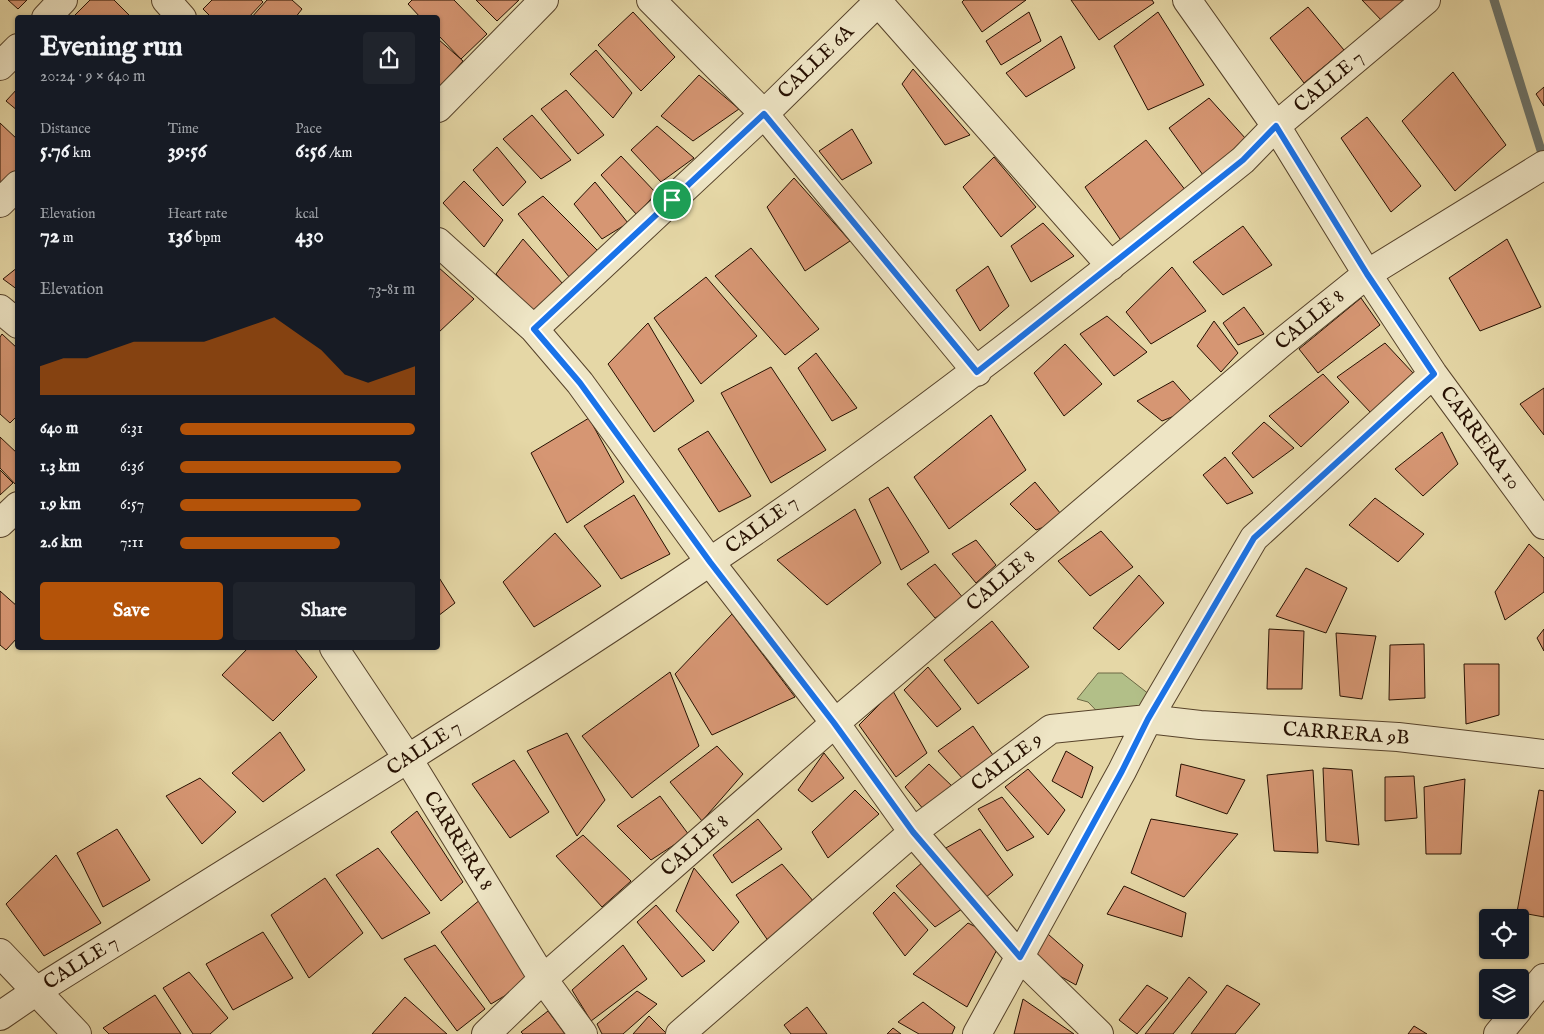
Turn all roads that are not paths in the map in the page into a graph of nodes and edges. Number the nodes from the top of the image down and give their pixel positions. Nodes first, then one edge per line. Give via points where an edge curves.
1 (63, 0) edge
2 (544, 0) edge
3 (651, 0) edge
4 (1187, 0) edge
5 (1426, 0) edge
6 (878, 1) edge
7 (49, 15) edge
8 (15, 51) edge
9 (0, 66) edge
10 (440, 106) edge
11 (764, 114) junction
12 (1276, 126) junction
13 (1544, 165) edge
14 (15, 189) edge
15 (0, 204) edge
16 (440, 244) edge
17 (1111, 266) junction
18 (1367, 274) junction
19 (0, 309) edge
20 (15, 322) edge
21 (534, 329) junction
22 (977, 372) junction
23 (1434, 374) junction
24 (15, 509) edge
25 (0, 523) edge
26 (1544, 525) edge
27 (710, 562) junction
28 (335, 650) edge
29 (1148, 719) junction
30 (834, 723) junction
31 (1544, 754) edge
32 (408, 759) junction
33 (913, 832) junction
34 (0, 952) edge
35 (1020, 957) junction
36 (1544, 978) edge
37 (543, 979) junction
38 (38, 990) junction
39 (1529, 997) edge
40 (0, 1016) edge
41 (1511, 1019) edge
42 (77, 1034) edge
43 (486, 1034) edge
44 (583, 1034) edge
45 (680, 1034) edge
46 (977, 1034) edge
47 (1100, 1034) edge
48 (1498, 1034) edge

1 - 7 street
2 - 10 street
3 - 11 street
4 - 12 street, CARRERA 10
5 - 12 street, CALLE 7
6 - 11 street, CALLE 6A
6 - 17 street
8 - 9 street
11 - 21 street, CALLE 6A
11 - 22 street
12 - 17 street, CALLE 7 via 1243,160
12 - 18 street, CARRERA 10
13 - 18 street, CALLE 8
14 - 15 street
16 - 21 street
17 - 22 street, CALLE 7
18 - 23 street, CARRERA 10
18 - 30 street, CALLE 8
19 - 20 street
21 - 27 street via 580,383
22 - 27 street, CALLE 7
23 - 26 street, CARRERA 10
23 - 29 street via 1254,538
24 - 25 street
27 - 30 street
27 - 32 street, CALLE 7
28 - 32 street, CARRERA 8
29 - 31 street, CARRERA 9B via 1398,737
29 - 33 street, CALLE 9 via 1051,729
29 - 35 street
30 - 33 street
30 - 37 street, CALLE 8
32 - 37 street, CARRERA 8
32 - 38 street, CALLE 7
33 - 35 street
33 - 45 street, CALLE 9
34 - 38 street
35 - 46 street
35 - 47 street
36 - 39 street
37 - 43 street, CALLE 8
37 - 44 street, CARRERA 8
38 - 40 street, CALLE 7
38 - 42 street
41 - 48 street

